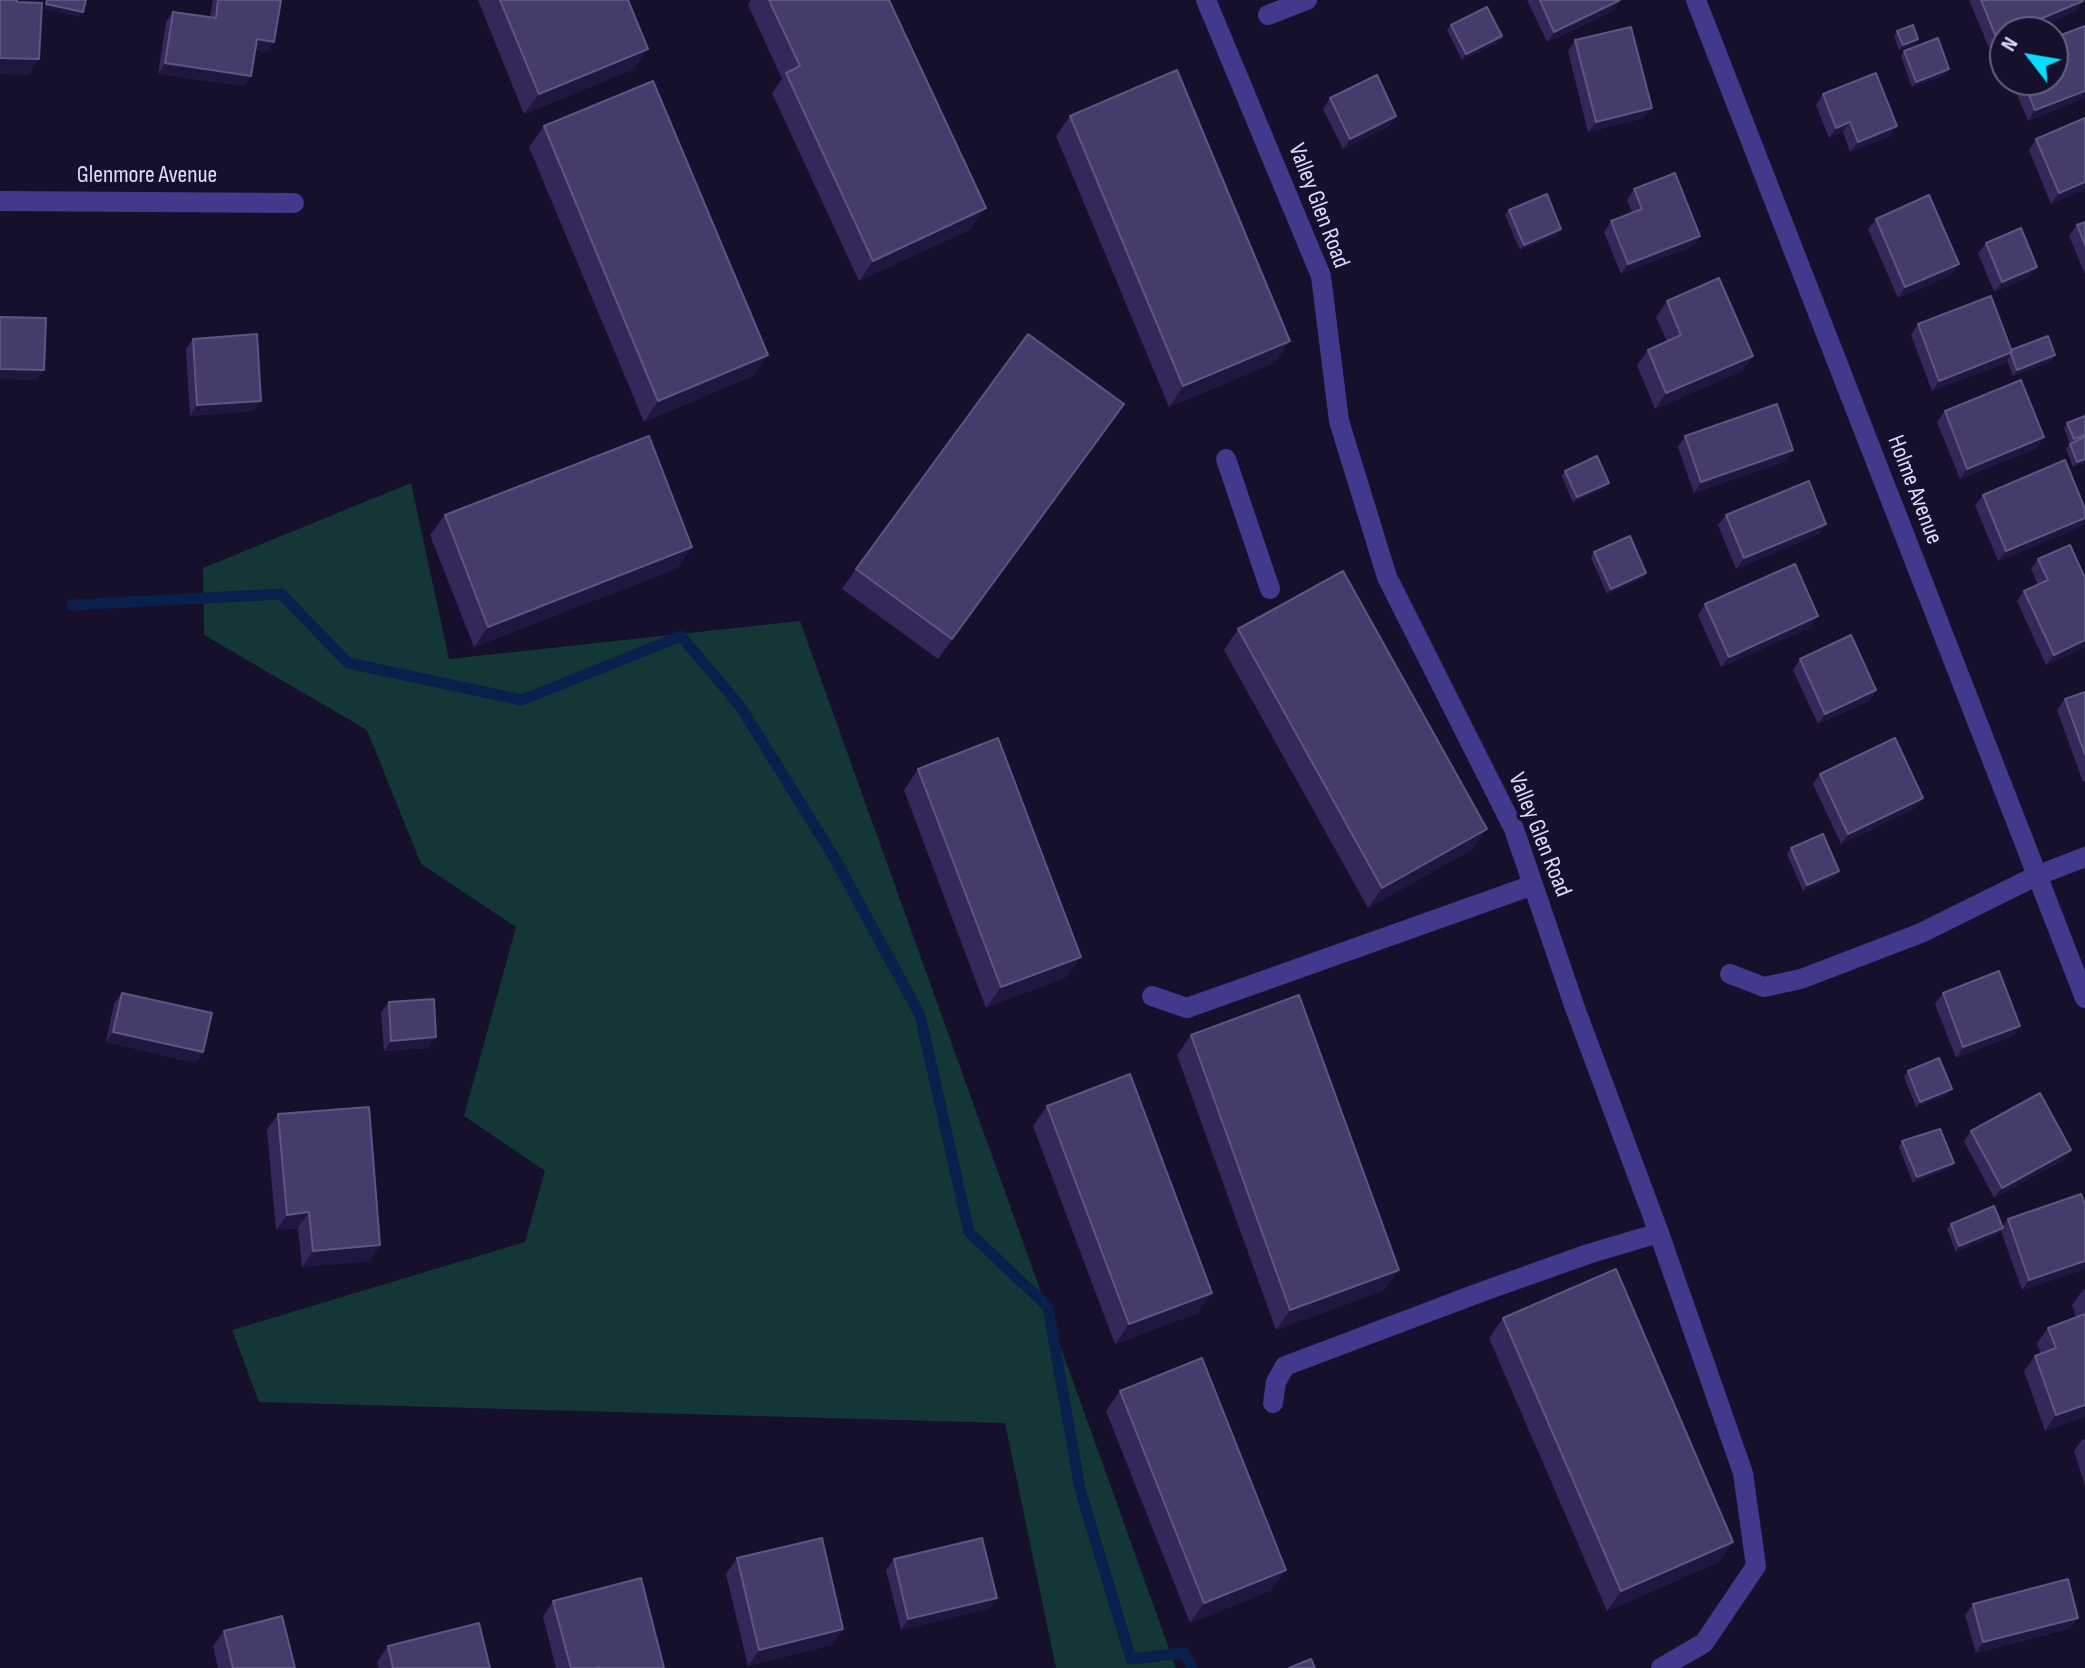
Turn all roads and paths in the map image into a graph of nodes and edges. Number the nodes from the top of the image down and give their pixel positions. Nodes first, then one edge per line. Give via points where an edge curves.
1 (1206, 0) edge
2 (1307, 0) edge
3 (1696, 0) edge
4 (1268, 15) dead end
5 (0, 201) edge
6 (294, 203) dead end
7 (1226, 459) dead end
8 (1270, 589) dead end
9 (2085, 857) edge
10 (2036, 876) junction
11 (1533, 885) junction
12 (1730, 974) dead end
13 (1152, 996) dead end
14 (2085, 998) edge
15 (1659, 1233) junction
16 (1273, 1403) dead end
17 (1661, 1668) edge

1 - 11 street, Valley Glen Road via 1321,276 1339,421 1387,577 1514,829
2 - 4 street
3 - 10 street, Holme Avenue
5 - 6 street, Glenmore Avenue
7 - 8 street
9 - 10 street
10 - 12 street via 1921,933 1801,979 1764,987
10 - 14 street, Holme Avenue
11 - 13 street via 1187,1008
11 - 15 street, Valley Glen Road
15 - 16 street via 1588,1254 1285,1366
15 - 17 street, Valley Glen Road via 1743,1473 1756,1566 1704,1643

